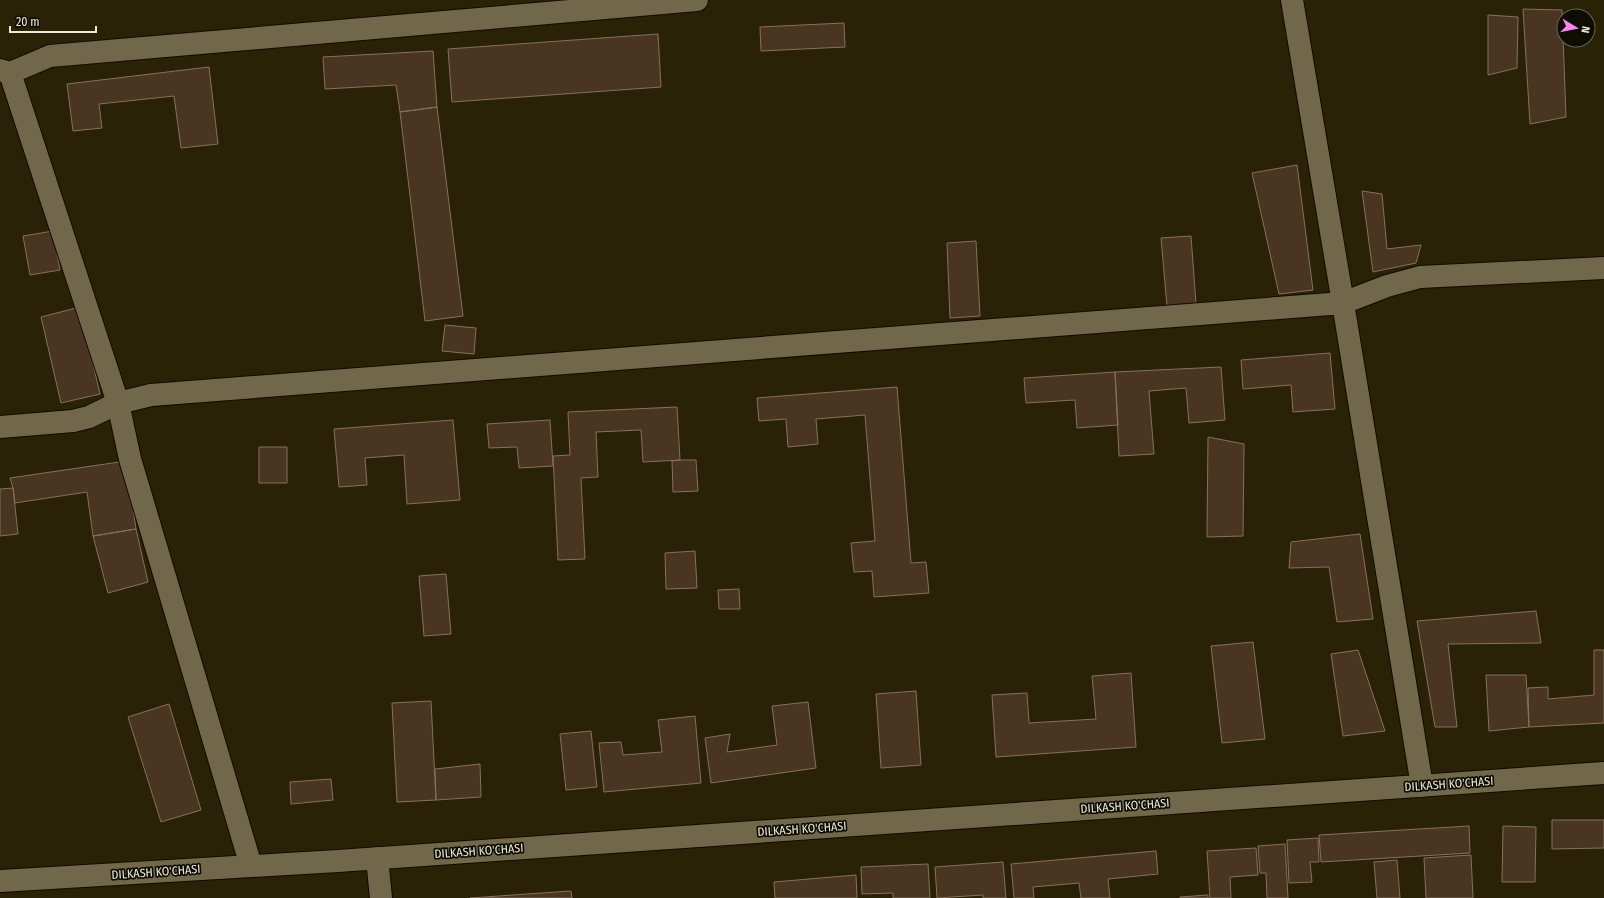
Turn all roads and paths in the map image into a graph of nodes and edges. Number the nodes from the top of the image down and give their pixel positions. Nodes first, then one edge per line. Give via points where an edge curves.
1 (697, 0) edge
2 (1292, 0) edge
3 (5, 72) edge
4 (1604, 268) edge
5 (1344, 303) junction
6 (118, 403) junction
7 (0, 427) edge
8 (1604, 773) edge
9 (1422, 786) junction
10 (377, 858) junction
11 (251, 866) junction
12 (0, 881) edge
13 (381, 898) edge

1 - 3 street via 50,56
2 - 5 street
3 - 6 street
4 - 5 street via 1420,277 1387,286
5 - 6 street via 151,394
5 - 9 street
6 - 7 street via 89,417 73,421
6 - 11 street via 130,459
8 - 9 street, DILKASH KO'CHASI
9 - 10 street, DILKASH KO'CHASI
10 - 11 street, DILKASH KO'CHASI
10 - 13 street
11 - 12 street, DILKASH KO'CHASI

